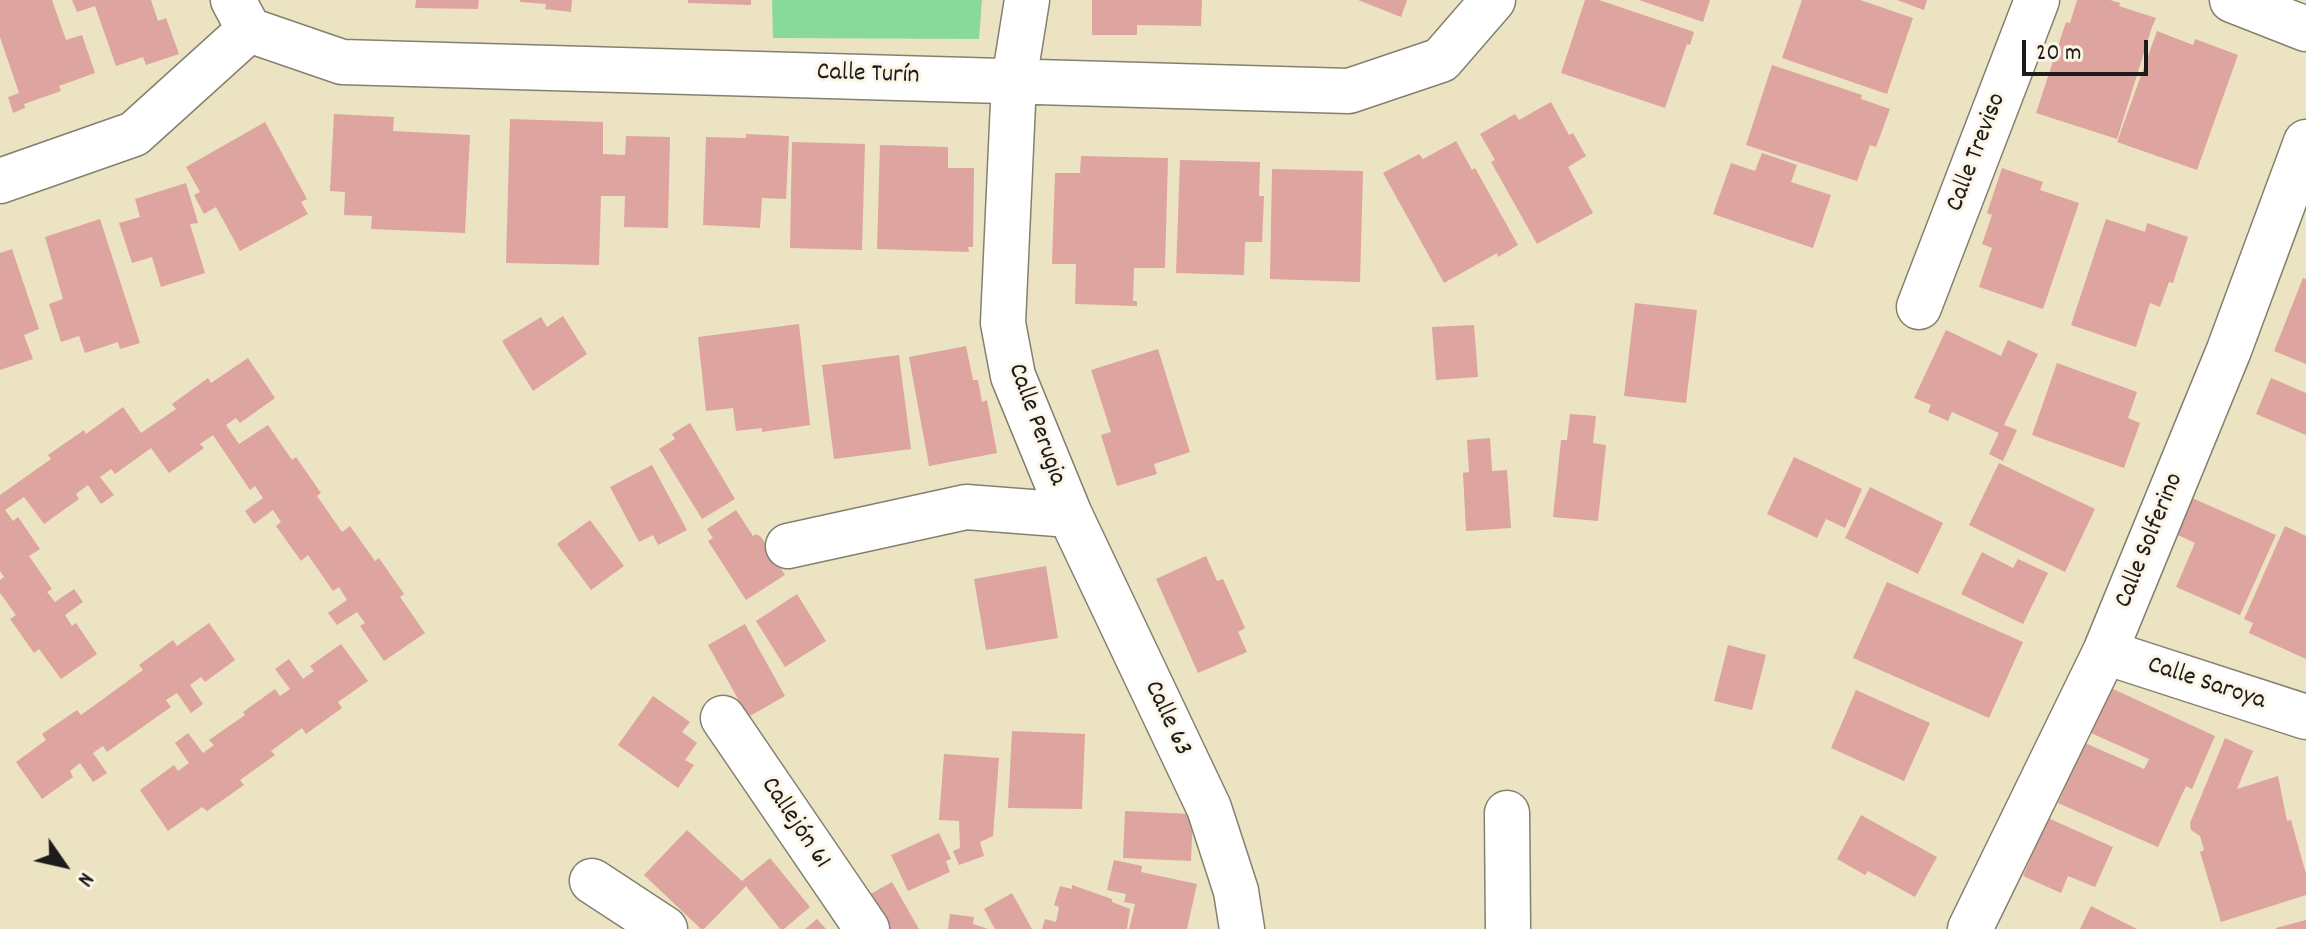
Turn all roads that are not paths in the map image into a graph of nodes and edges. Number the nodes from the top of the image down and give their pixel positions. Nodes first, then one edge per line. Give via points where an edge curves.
1 (1027, 0) edge
2 (1493, 0) edge
3 (2037, 0) edge
4 (2232, 0) edge
5 (241, 15) edge
6 (2306, 29) edge
7 (1014, 81) junction
8 (2306, 142) edge
9 (0, 181) edge
10 (1919, 307) dead end
11 (1070, 515) junction
12 (788, 546) dead end
13 (2105, 652) junction
14 (2306, 717) edge
15 (723, 718) dead end
16 (1507, 813) dead end
17 (592, 881) dead end
18 (665, 929) edge
19 (867, 929) edge
20 (1242, 929) edge
21 (1508, 929) edge
22 (1970, 929) edge

1 - 7 street, Calle Perugia
2 - 7 street, Calle Turín via 1441,60 1349,91
3 - 10 street, Calle Treviso
4 - 6 street
5 - 7 street, Calle Turín via 342,62
5 - 9 street via 134,134
7 - 11 street, Calle Perugia via 1003,323 1013,376
8 - 13 street, Calle Solferino via 2229,350
11 - 12 street, Calle Perugia via 966,507
11 - 20 street, Calle 63 via 1209,808 1236,891
13 - 14 street, Calle Saroya
13 - 22 street, Calle Solferino
15 - 19 street, Callejón 61
16 - 21 street
17 - 18 street

